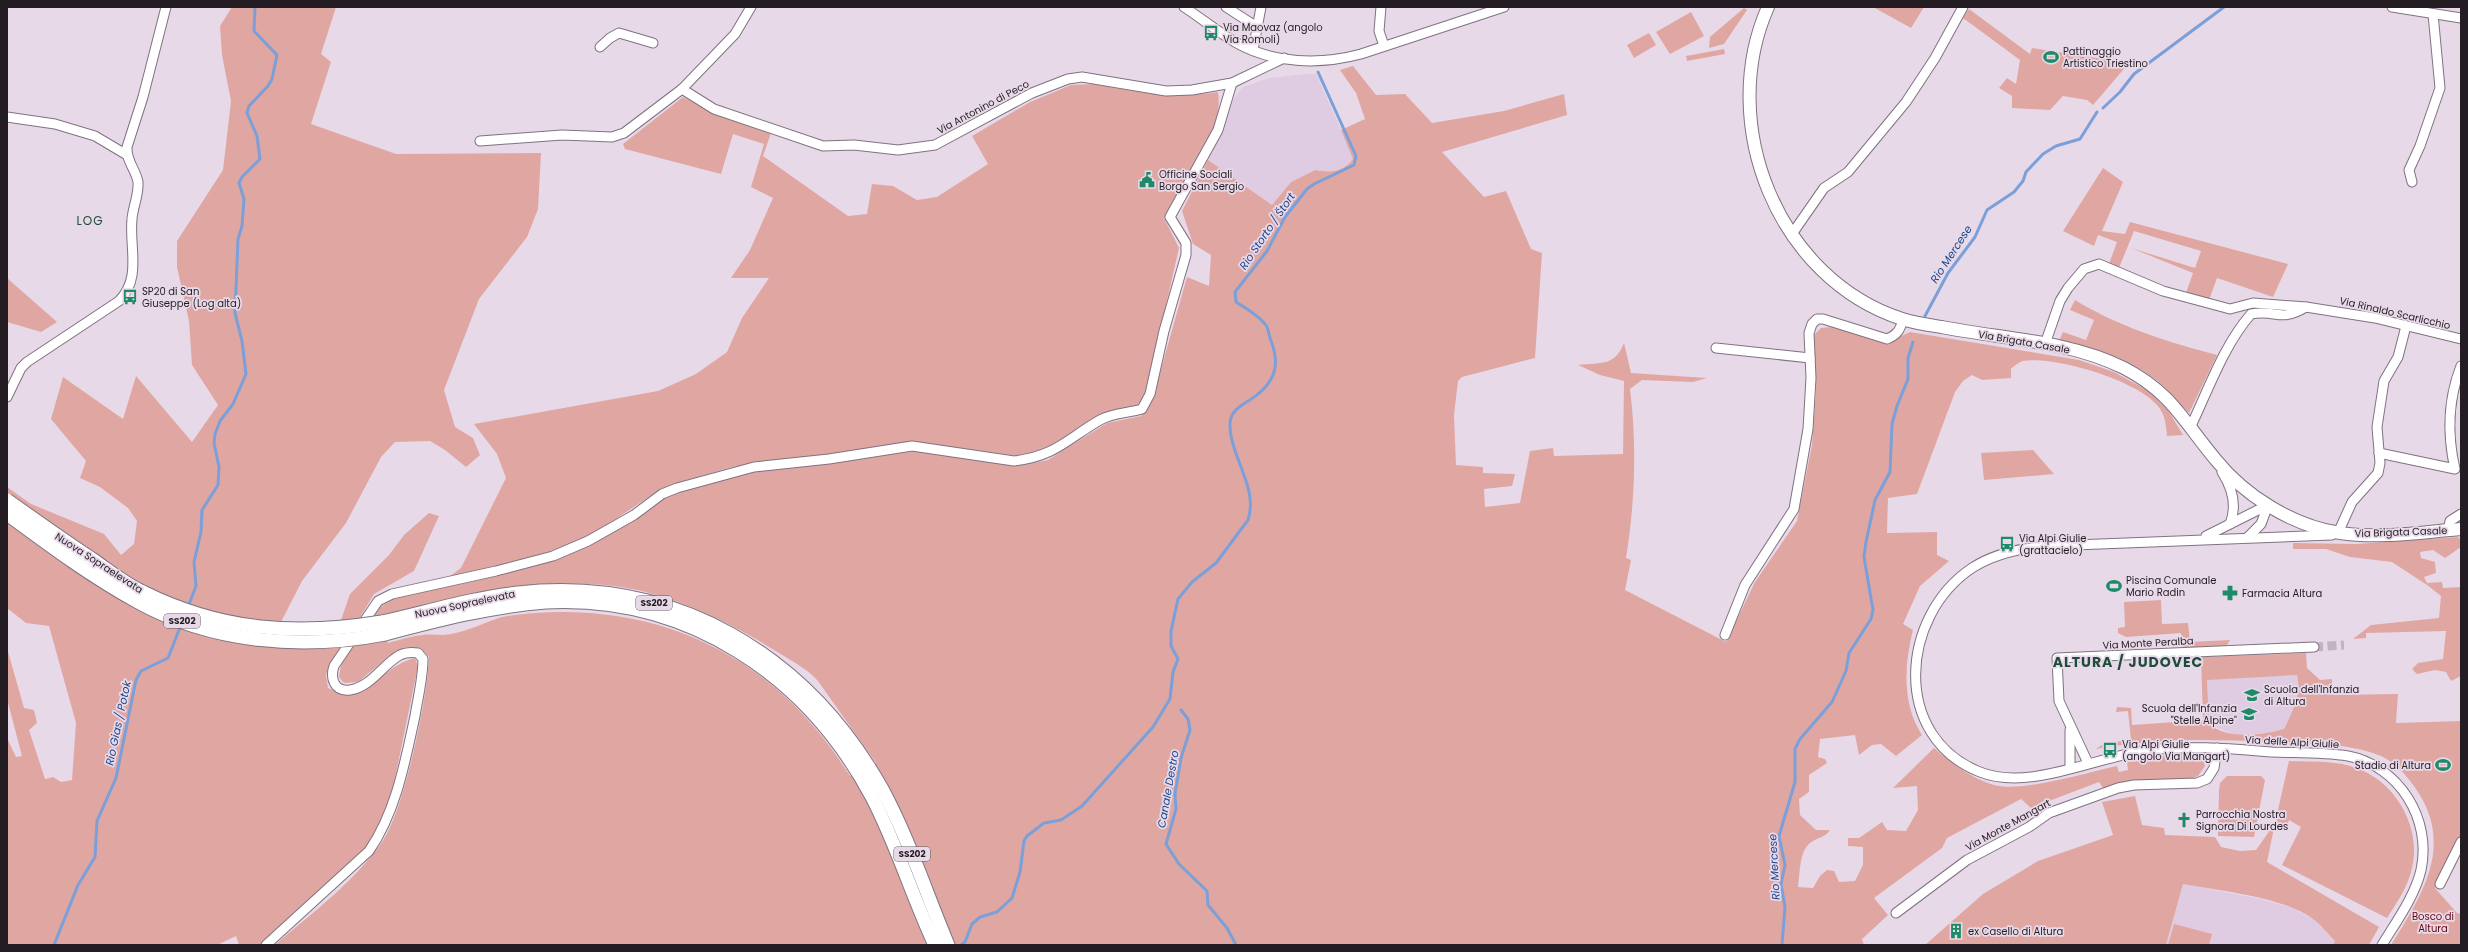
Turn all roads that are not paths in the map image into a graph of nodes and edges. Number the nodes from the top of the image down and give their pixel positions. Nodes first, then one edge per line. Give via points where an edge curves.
1 (166, 7) edge
2 (751, 7) edge
3 (1184, 7) edge
4 (1226, 7) edge
5 (1262, 7) edge
6 (1381, 7) edge
7 (1504, 7) edge
8 (1768, 7) edge
9 (1962, 7) edge
10 (2392, 7) edge
11 (2433, 14) junction
12 (2461, 18) edge
13 (1257, 27) junction
14 (653, 43) dead end
15 (1384, 46) junction
16 (600, 47) dead end
17 (1253, 50) junction
18 (1284, 58) junction
19 (1232, 82) junction
20 (682, 89) junction
21 (7, 117) edge
22 (480, 141) dead end
23 (127, 155) junction
24 (2412, 182) dead end
25 (1792, 234) junction
26 (2306, 307) junction
27 (1903, 320) junction
28 (2406, 326) junction
29 (2461, 339) edge
30 (2045, 344) junction
31 (1716, 348) dead end
32 (1810, 358) junction
33 (2461, 366) edge
34 (7, 397) edge
35 (2191, 426) junction
36 (2379, 453) junction
37 (2214, 458) junction
38 (7, 500) edge
39 (2268, 505) junction
40 (7, 514) edge
41 (2461, 514) edge
42 (2230, 524) junction
43 (2461, 529) edge
44 (2448, 530) junction
45 (2338, 533) junction
46 (2351, 534) junction
47 (2248, 537) junction
48 (2197, 539) junction
49 (384, 628) junction
50 (1725, 634) dead end
51 (2314, 647) tunnel mouth
52 (2070, 729) junction
53 (2217, 748) junction
54 (2088, 762) junction
55 (2070, 768) junction
56 (863, 770) junction
57 (2461, 842) edge
58 (2440, 884) dead end
59 (1896, 913) dead end
60 (266, 945) edge
61 (935, 945) edge
62 (948, 945) edge
63 (2382, 945) edge

1 - 23 street via 143,97 132,125
2 - 20 street via 735,34
3 - 17 street via 1235,42
4 - 13 street
5 - 13 street
6 - 15 street via 1380,31
7 - 15 street
8 - 25 main road, Via Brigata Casale via 1758,38 1749,82 1749,115 1756,155 1764,181 1772,203
9 - 25 street via 1935,58 1906,102 1848,172 1824,188
10 - 11 street
11 - 12 street
11 - 24 street via 2440,88 2409,170
13 - 17 street
14 - 16 street via 619,33
15 - 18 street via 1339,60 1303,61
17 - 18 street
18 - 19 street, Via Antonino di Peco
19 - 20 street, Via Antonino di Peco via 1192,90 1166,91 1082,77 1068,79 1032,93 935,145 898,150 861,146 823,146 714,109
19 - 60 street via 1218,130 1170,217 1186,243 1186,255 1150,394 1142,409 1102,419 1062,447 1029,459 1014,461 912,446 737,470 662,494 615,526 552,556 496,571 411,588 378,601 331,674 334,684 341,689 350,690 361,686 409,652 418,653 423,659 423,673 406,756 394,800 379,837 369,851
20 - 22 street via 632,130 618,135 562,135
21 - 23 street via 55,124 95,136
23 - 34 street via 138,181 132,224 132,279 128,291 119,301 27,362 21,368
25 - 27 main road, Via Brigata Casale via 1820,269 1838,284 1858,298
26 - 28 street, Via Rinaldo Scarlicchio via 2341,311
26 - 30 street, Via Rinaldo Scarlicchio via 2253,302 2230,309 2163,291 2099,264 2093,265 2077,277 2060,301
26 - 35 street via 2292,316 2260,312 2251,314 2243,323 2221,363
27 - 30 main road, Via Brigata Casale
27 - 32 street via 1900,330 1894,337 1887,339 1817,319 1809,333
28 - 29 street, Via Rinaldo Scarlicchio
28 - 36 street via 2398,356 2384,381 2377,427
30 - 35 main road, Via Brigata Casale via 2091,354 2149,382
31 - 32 street
32 - 50 street via 1808,429 1794,509 1745,585
33 - 36 street via 2451,394 2450,433 2455,469
35 - 37 main road, Via Brigata Casale
36 - 45 street via 2378,474 2352,502
37 - 39 main road, Via Brigata Casale via 2234,481
37 - 42 street via 2226,477 2234,501 2234,513
38 - 49 highway, Nuova Sopraelevata / SS202, bridge via 142,592 189,612 237,624 281,630
39 - 42 street, Via delle Alpi Giulie
39 - 45 main road, Via Brigata Casale via 2314,527
39 - 47 street via 2261,524
40 - 49 highway, Nuova Sopraelevata / SS202, bridge via 72,562 138,603 185,622 242,637 302,643 333,642
41 - 44 street via 2450,521
42 - 48 street, Via delle Alpi Giulie
43 - 44 main road, Via Brigata Casale
44 - 46 main road, Via Brigata Casale
45 - 46 main road, Via Brigata Casale
46 - 47 street, Via delle Alpi Giulie
47 - 48 street, Via delle Alpi Giulie
48 - 55 street, Via delle Alpi Giulie via 2035,547 2004,553 1972,568 1961,577 1931,614 1917,657 1916,689 1927,725 1942,746 1967,766 1990,776 2032,778
49 - 56 highway, Nuova Sopraelevata / SS202 via 546,602 597,604 646,612 704,633 769,672 816,715
51 - 52 street, Via Monte Peralba via 2057,658 2059,701
52 - 54 street, Via Monte Peralba
52 - 55 street, Via Monte Peralba
53 - 54 street, Via delle Alpi Giulie via 2163,748 2123,753
53 - 59 street, Via Monte Mangart via 2214,768 2207,779 2197,783 2118,788 2049,813 2029,827 1966,860
53 - 63 street, Via delle Alpi Giulie via 2348,756 2376,766 2405,792 2416,811 2421,828 2421,870 2412,893
54 - 55 street, Via delle Alpi Giulie
56 - 61 highway, Nuova Sopraelevata / SS202
56 - 62 highway, Nuova Sopraelevata / SS202 via 892,809
57 - 58 street

